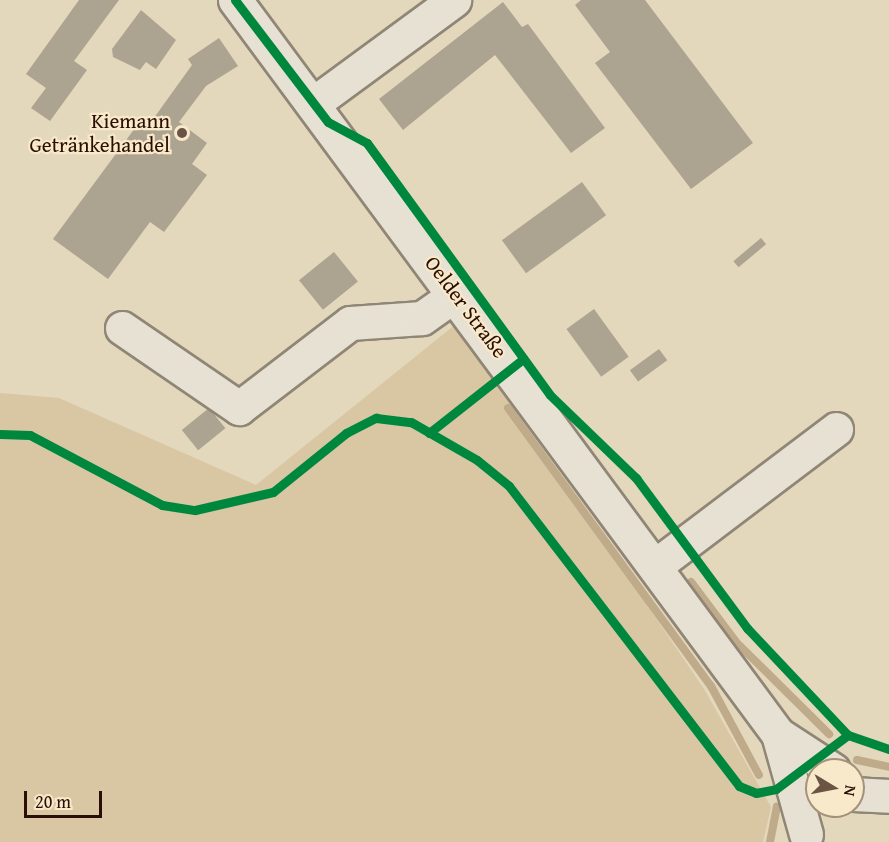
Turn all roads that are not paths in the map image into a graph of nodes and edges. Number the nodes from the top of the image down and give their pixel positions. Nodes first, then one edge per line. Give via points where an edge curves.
1 (235, 0) edge
2 (454, 0) edge
3 (314, 103) junction
4 (456, 294) junction
5 (122, 328) dead end
6 (836, 429) dead end
7 (655, 566) junction
8 (778, 734) junction
9 (815, 758) edge
10 (818, 818) edge
11 (805, 838) edge

1 - 3 street, Oelder Straße
2 - 3 street
3 - 4 street, Oelder Straße
4 - 5 street via 422,318 350,323 239,408
4 - 7 street, Oelder Straße
6 - 7 street
7 - 8 street, Oelder Straße
8 - 9 street, Oelder Straße
8 - 11 street, Oelder Straße
10 - 11 street

